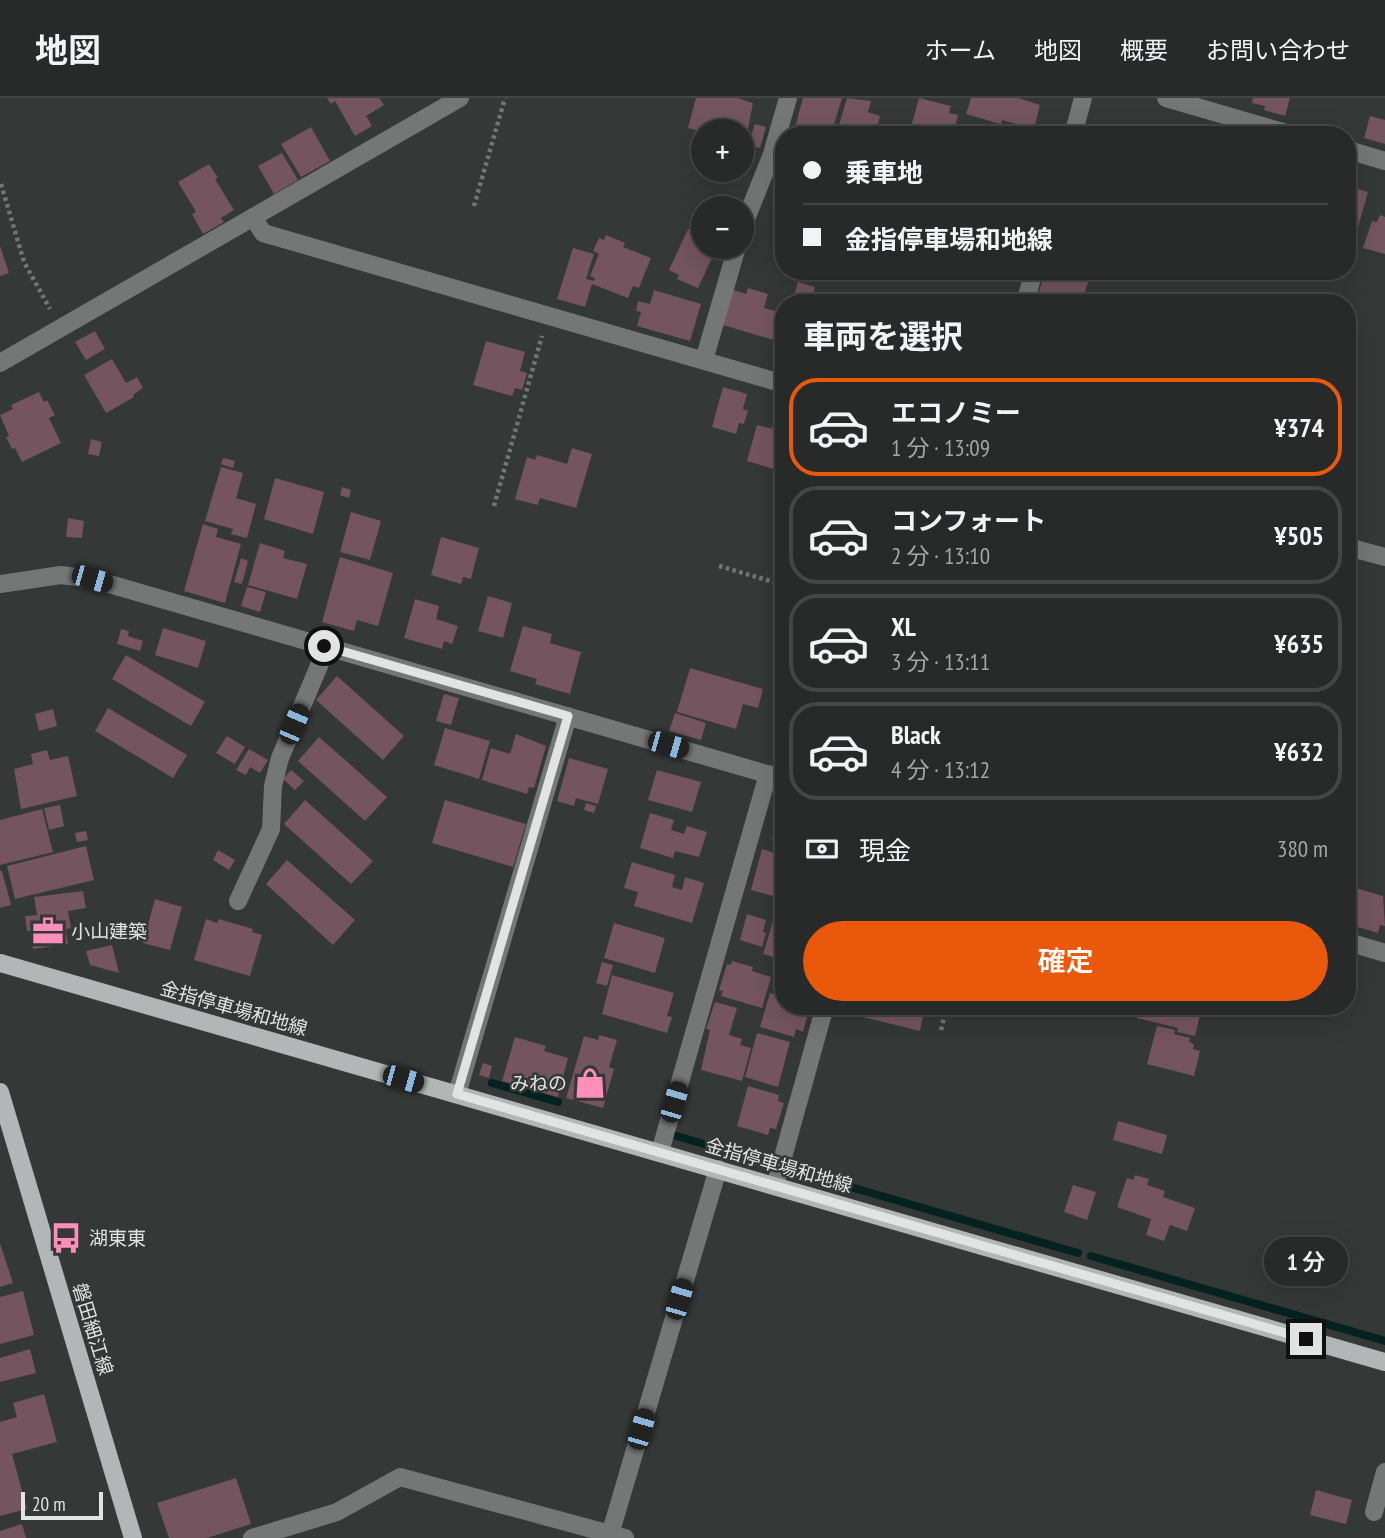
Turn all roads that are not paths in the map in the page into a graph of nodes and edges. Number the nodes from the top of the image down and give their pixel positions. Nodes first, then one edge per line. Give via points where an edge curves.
1 (460, 98) edge
2 (788, 98) edge
3 (1083, 98) edge
4 (1166, 98) edge
5 (780, 126) edge
6 (1075, 126) edge
7 (1262, 126) edge
8 (775, 144) edge
9 (1356, 152) edge
10 (1385, 161) edge
11 (754, 199) edge
12 (253, 217) junction
13 (733, 259) edge
14 (704, 360) junction
15 (0, 363) edge
16 (775, 381) edge
17 (1356, 549) edge
18 (1385, 558) edge
19 (0, 584) edge
20 (324, 646) junction
21 (568, 716) junction
22 (775, 776) edge
23 (775, 779) edge
24 (238, 901) dead end
25 (1356, 944) edge
26 (1385, 953) edge
27 (0, 963) edge
28 (822, 1015) edge
29 (0, 1092) edge
30 (457, 1094) junction
31 (660, 1152) junction
32 (718, 1169) junction
33 (775, 1186) junction
34 (1385, 1362) edge
35 (1385, 1472) edge
36 (1374, 1512) dead end
37 (615, 1537) edge
38 (133, 1538) edge
39 (252, 1538) edge

1 - 12 street
2 - 5 street
3 - 6 street
4 - 7 street
8 - 11 street
9 - 10 street
12 - 14 street via 263,233
12 - 15 street
13 - 14 street
14 - 16 street
17 - 18 street
19 - 20 street via 46,576 85,577
20 - 21 street
20 - 24 street via 280,758 271,829
21 - 22 street
21 - 30 street
23 - 31 street
25 - 26 street
27 - 30 main road, 金指停車場和地線
28 - 33 street
29 - 38 main road, 磐田細江線
30 - 31 main road, 金指停車場和地線
31 - 32 main road, 金指停車場和地線
32 - 33 main road, 金指停車場和地線
32 - 37 street
33 - 34 main road, 金指停車場和地線
35 - 36 street
37 - 39 street via 400,1477 337,1512

